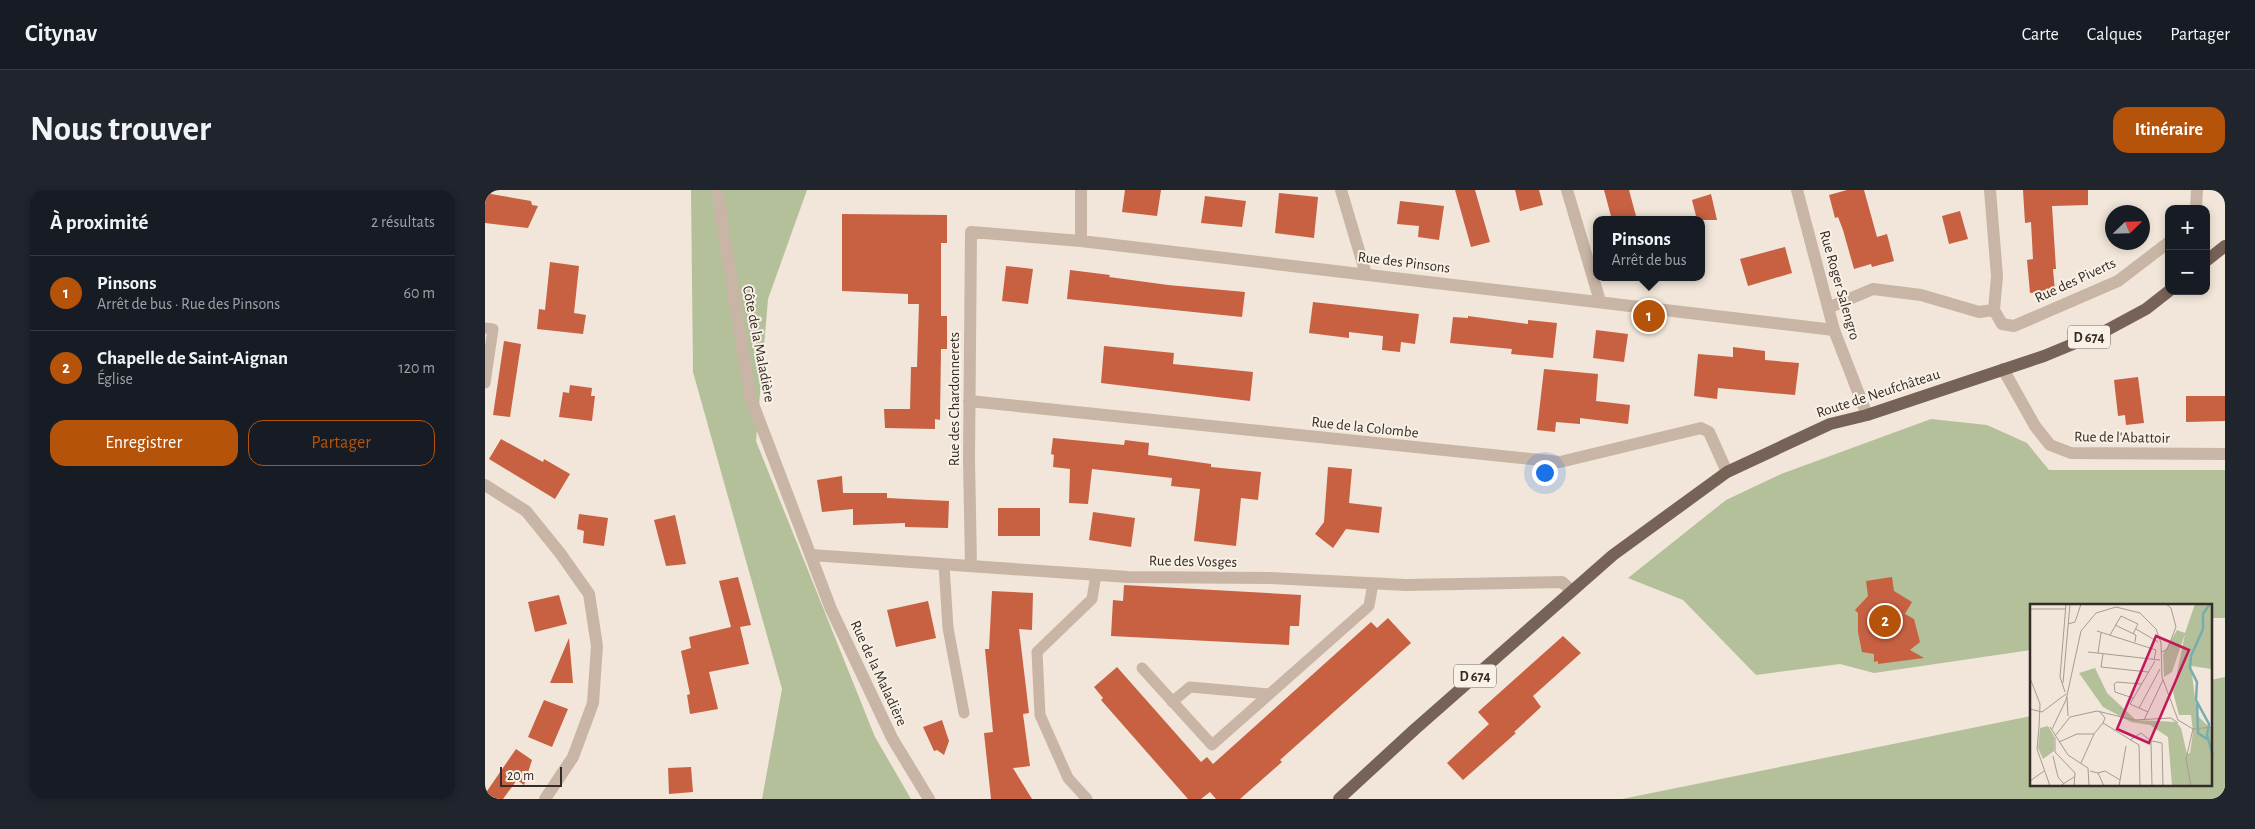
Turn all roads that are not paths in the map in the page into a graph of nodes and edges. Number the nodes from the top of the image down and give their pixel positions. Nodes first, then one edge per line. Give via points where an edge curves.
1 (717, 190) edge
2 (1081, 190) edge
3 (1341, 190) edge
4 (1567, 190) edge
5 (1797, 190) edge
6 (1990, 190) edge
7 (2197, 190) edge
8 (2197, 205) edge
9 (971, 232) joint
10 (1081, 241) junction
11 (2165, 245) edge
12 (2225, 246) edge
13 (2210, 258) edge
14 (1366, 274) junction
15 (1593, 275) edge
16 (1595, 281) edge
17 (2165, 294) edge
18 (1601, 301) junction
19 (1828, 308) junction
20 (1993, 310) junction
21 (485, 328) edge
22 (1834, 330) junction
23 (2003, 369) junction
24 (485, 384) edge
25 (969, 401) junction
26 (1867, 415) junction
27 (2225, 454) edge
28 (1727, 472) junction
29 (485, 485) edge
30 (811, 555) junction
31 (944, 565) junction
32 (971, 566) junction
33 (1096, 575) junction
34 (1373, 583) junction
35 (1572, 591) junction
36 (1142, 668) dead end
37 (1269, 694) junction
38 (1173, 702) junction
39 (964, 713) dead end
40 (545, 799) edge
41 (929, 799) edge
42 (1087, 799) edge
43 (1339, 799) edge

1 - 30 street, Côte de la Maladière via 750,396
2 - 10 street
3 - 14 street
4 - 15 street
5 - 19 street, Rue Roger Salengro
6 - 20 street via 1997,276
7 - 8 street
9 - 10 street, Rue des Pinsons
9 - 25 street, Rue des Chardonnerets
10 - 14 street, Rue des Pinsons
11 - 20 street, Rue des Piverts via 2118,281 2014,326 2002,324
12 - 13 main road
14 - 18 street, Rue des Pinsons
16 - 18 street
17 - 23 main road, Route de Neufchâteau / D 674 via 2146,309 2107,330
18 - 22 street, Rue des Pinsons
19 - 20 street via 1873,289 1921,295 1979,312
19 - 22 street, Rue Roger Salengro
21 - 24 lane via 493,329
22 - 26 street, Rue Roger Salengro
23 - 26 main road, Route de Neufchâteau / D 674
23 - 27 street, Rue de l'Abattoir via 2035,426 2050,445 2071,453
25 - 28 street, Rue de la Colombe via 1560,462 1701,428 1709,432
25 - 32 street, Rue des Chardonnerets
26 - 28 main road, Route de Neufchâteau / D 674 via 1830,424
28 - 35 main road, Route de Neufchâteau / D 674 via 1613,555
29 - 40 street via 526,511 589,594 597,646 593,703 573,758
30 - 31 street, Rue des Vosges
30 - 41 street, Rue de la Maladière via 831,609 892,738
31 - 32 street, Rue des Vosges
31 - 39 lane via 948,628
32 - 33 street, Rue des Vosges
33 - 34 street, Rue des Vosges
33 - 42 lane via 1091,600 1037,652 1040,716 1068,778
34 - 35 street, Rue des Vosges via 1562,582
34 - 37 lane via 1369,606
35 - 43 main road, D 674
36 - 38 lane
37 - 38 lane via 1190,687
37 - 38 lane via 1212,745

